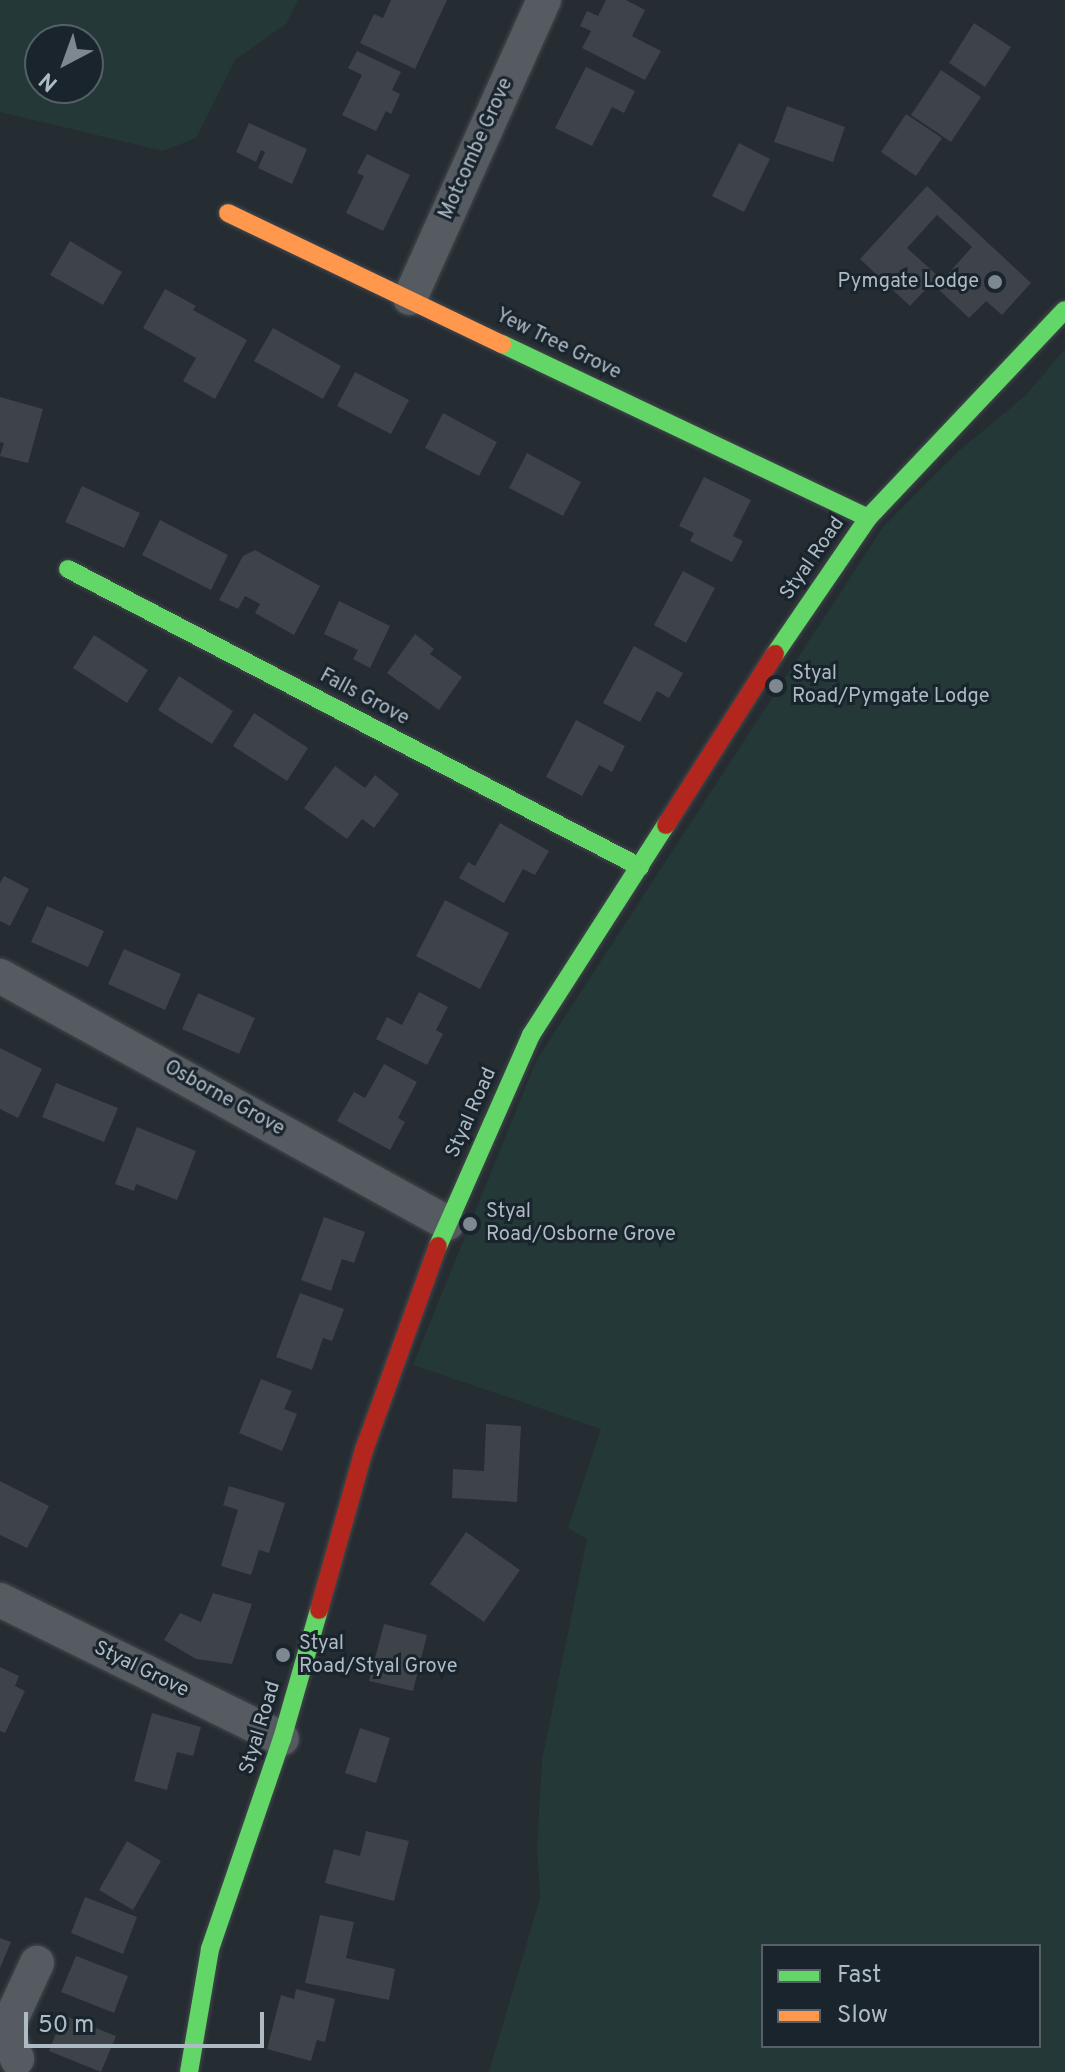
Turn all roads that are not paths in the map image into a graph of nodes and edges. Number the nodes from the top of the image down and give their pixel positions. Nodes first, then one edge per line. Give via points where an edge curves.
1 (544, 0) edge
2 (228, 213) dead end
3 (410, 298) junction
4 (1065, 310) edge
5 (868, 518) junction
6 (68, 569) dead end
7 (640, 867) junction
8 (0, 976) edge
9 (447, 1223) junction
10 (0, 1600) edge
11 (282, 1739) junction
12 (37, 1963) dead end
13 (7, 2041) edge
14 (189, 2072) edge

1 - 3 street, Motcombe Grove
2 - 3 main road, Yew Tree Grove
3 - 5 main road, Yew Tree Grove
4 - 5 main road, Styal Road
5 - 7 main road, Styal Road
6 - 7 main road, Falls Grove
7 - 9 main road, Styal Road via 531,1035
8 - 9 street, Osborne Grove
9 - 11 main road, Styal Road via 364,1450
10 - 11 street, Styal Grove
11 - 14 main road, Styal Road via 210,1949
12 - 13 street

